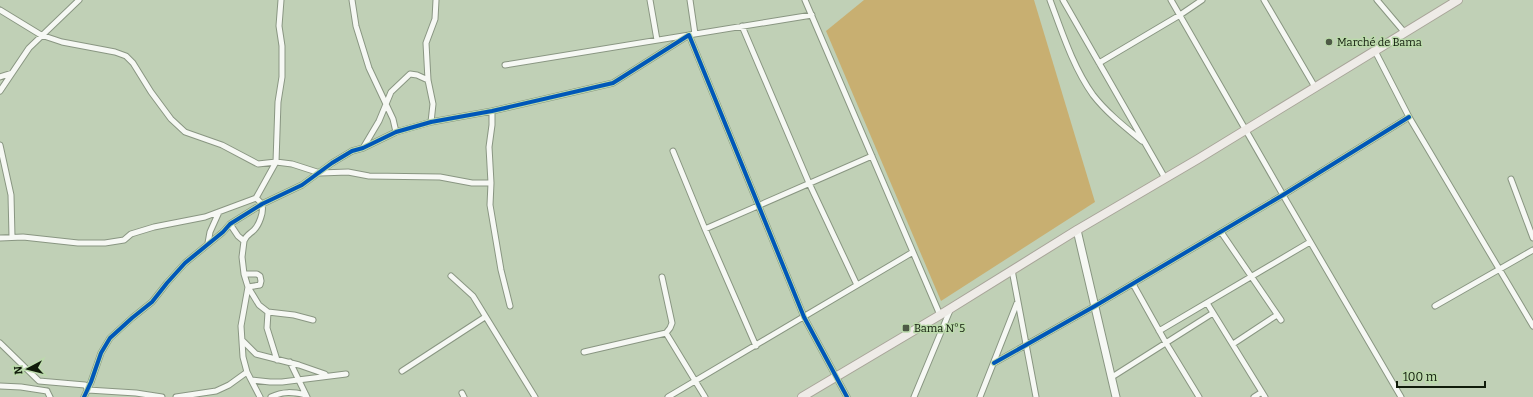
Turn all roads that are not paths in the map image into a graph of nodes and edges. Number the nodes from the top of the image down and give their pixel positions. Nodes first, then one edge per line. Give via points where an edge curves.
1 (79, 0) edge
2 (281, 0) edge
3 (352, 0) edge
4 (436, 0) edge
5 (650, 0) edge
6 (690, 0) edge
7 (805, 0) edge
8 (1050, 0) edge
9 (1063, 0) edge
10 (1171, 0) edge
11 (1202, 0) edge
12 (1264, 0) edge
13 (1377, 0) edge
14 (1458, 0) edge
15 (0, 10) edge
16 (812, 15) junction
17 (1180, 15) junction
18 (742, 26) junction
19 (1405, 33) junction
20 (696, 34) junction
21 (41, 35) junction
22 (689, 35) junction
23 (657, 40) junction
24 (1375, 51) junction
25 (1099, 63) junction
26 (505, 65) dead end
27 (12, 73) junction
28 (0, 77) edge
29 (428, 80) junction
30 (1315, 87) junction
31 (0, 91) edge
32 (386, 103) junction
33 (492, 111) junction
34 (1409, 118) junction
35 (432, 122) junction
36 (1245, 130) junction
37 (396, 132) junction
38 (1145, 142) junction
39 (363, 148) junction
40 (0, 149) edge
41 (673, 151) dead end
42 (872, 156) junction
43 (276, 162) junction
44 (320, 173) junction
45 (1165, 178) junction
46 (1511, 179) dead end
47 (491, 183) junction
48 (809, 183) junction
49 (1283, 195) junction
50 (256, 198) junction
51 (262, 204) junction
52 (759, 205) junction
53 (218, 212) junction
54 (230, 224) junction
55 (705, 229) junction
56 (1077, 230) junction
57 (1221, 232) junction
58 (12, 237) junction
59 (0, 238) edge
60 (1533, 238) edge
61 (244, 241) junction
62 (1310, 242) junction
63 (208, 243) junction
64 (1533, 250) edge
65 (913, 252) junction
66 (1012, 270) junction
67 (1498, 270) junction
68 (244, 274) junction
69 (450, 276) dead end
70 (662, 278) dead end
71 (1252, 278) junction
72 (1133, 284) junction
73 (857, 285) junction
74 (248, 287) junction
75 (1018, 302) junction
76 (1207, 303) junction
77 (510, 306) dead end
78 (1096, 306) junction
79 (1435, 306) dead end
80 (952, 308) junction
81 (268, 312) junction
82 (1213, 313) junction
83 (940, 315) junction
84 (485, 317) junction
85 (804, 317) junction
86 (313, 320) dead end
87 (1532, 326) edge
88 (1160, 331) junction
89 (666, 333) junction
90 (242, 340) junction
91 (0, 343) edge
92 (1166, 343) junction
93 (1026, 344) junction
94 (1233, 344) junction
95 (756, 346) junction
96 (584, 352) dead end
97 (277, 360) junction
98 (290, 362) junction
99 (994, 363) junction
100 (402, 371) dead end
101 (247, 372) junction
102 (346, 374) dead end
103 (328, 375) junction
104 (836, 376) junction
105 (1112, 377) junction
106 (298, 379) junction
107 (252, 380) junction
108 (695, 381) junction
109 (56, 383) junction
110 (0, 386) edge
111 (88, 390) junction
112 (47, 391) junction
113 (1262, 392) junction
114 (307, 396) edge
115 (50, 397) edge
116 (84, 397) edge
117 (162, 397) edge
118 (176, 397) edge
119 (260, 397) edge
120 (271, 397) edge
121 (535, 397) edge
122 (668, 397) edge
123 (705, 397) edge
124 (802, 397) edge
125 (847, 397) edge
126 (914, 397) edge
127 (980, 397) edge
128 (1036, 397) edge
129 (1116, 397) edge
130 (1200, 397) edge
131 (1254, 397) edge
132 (1265, 397) edge
133 (1401, 397) edge

1 - 21 street
2 - 43 street via 279,26 282,77 278,102
3 - 32 street via 356,26 369,68
4 - 29 street via 435,19 426,43
5 - 23 street
6 - 20 street
7 - 16 street
8 - 38 street via 1077,67 1093,94 1118,122
9 - 25 street
10 - 17 street
11 - 17 street
12 - 30 street
13 - 19 street
14 - 19 main road
15 - 21 street
16 - 18 street
16 - 42 street
17 - 25 street
17 - 36 street
18 - 20 street
18 - 48 street
19 - 24 main road
20 - 22 street
21 - 27 street
21 - 43 street via 126,56 170,119 184,132 222,145 258,164
22 - 23 street
22 - 33 street via 613,83
22 - 52 street
23 - 26 street
24 - 30 main road
24 - 34 street
25 - 38 street
27 - 28 street
27 - 31 street
29 - 32 street via 410,74 391,92
29 - 35 street via 433,104
30 - 36 main road
32 - 37 street
32 - 39 street via 379,122
33 - 35 street
33 - 47 street via 489,147
34 - 49 street
34 - 67 street
35 - 37 street
36 - 45 main road
36 - 49 street
37 - 39 street
38 - 45 street
39 - 44 street via 352,151
40 - 58 street via 10,195
41 - 55 street
42 - 48 street
42 - 65 street
43 - 44 street
43 - 50 street
44 - 47 street via 440,177 472,183
44 - 51 street via 302,185
45 - 56 main road
46 - 60 street
47 - 77 street via 490,205
48 - 52 street
48 - 73 street
49 - 57 street
49 - 62 street
50 - 51 street
50 - 53 street
51 - 54 street
51 - 61 street via 257,225
52 - 55 street
52 - 85 street
53 - 58 street via 205,218 154,226 131,234 124,240 99,244
53 - 63 street
54 - 61 street
54 - 63 street
55 - 95 street
56 - 66 main road
56 - 78 street
57 - 71 street
57 - 72 street
58 - 59 street
61 - 68 street
62 - 71 street
62 - 133 street
63 - 111 street via 185,263 152,302 110,338 101,354
64 - 67 street
65 - 73 street
65 - 83 street
66 - 75 street
66 - 80 main road
67 - 79 street
67 - 87 street
68 - 74 street
68 - 74 street via 260,276 260,285
69 - 84 street via 473,296
70 - 89 street via 672,322
71 - 76 street
71 - 94 street via 1279,318
72 - 78 street
72 - 88 street
73 - 85 street
74 - 81 street via 259,305
74 - 90 street via 241,321
75 - 93 street
75 - 99 street
76 - 82 street
76 - 88 street
78 - 93 street
78 - 105 street
80 - 83 main road
80 - 126 street
81 - 86 street
81 - 97 street via 267,328
82 - 92 street
82 - 94 street
83 - 104 main road
84 - 100 street
84 - 121 street
85 - 95 street
85 - 104 street
88 - 92 street
89 - 96 street
89 - 108 street
90 - 97 street via 256,354
90 - 101 street
91 - 109 street via 39,381
92 - 105 street
92 - 130 street
93 - 99 street
93 - 128 street
94 - 113 street
95 - 108 street
97 - 98 street
98 - 103 street
98 - 106 street
99 - 127 street
101 - 107 street
101 - 118 street via 230,385 216,391
102 - 103 street
103 - 106 street
104 - 124 main road
104 - 125 street
105 - 129 street
106 - 107 street via 276,382
106 - 114 street
107 - 119 street
108 - 122 street
108 - 123 street
109 - 111 street via 85,385
109 - 112 street
110 - 112 street
111 - 116 street
111 - 117 street
112 - 115 street
113 - 131 street
113 - 132 street
114 - 120 street via 283,392

